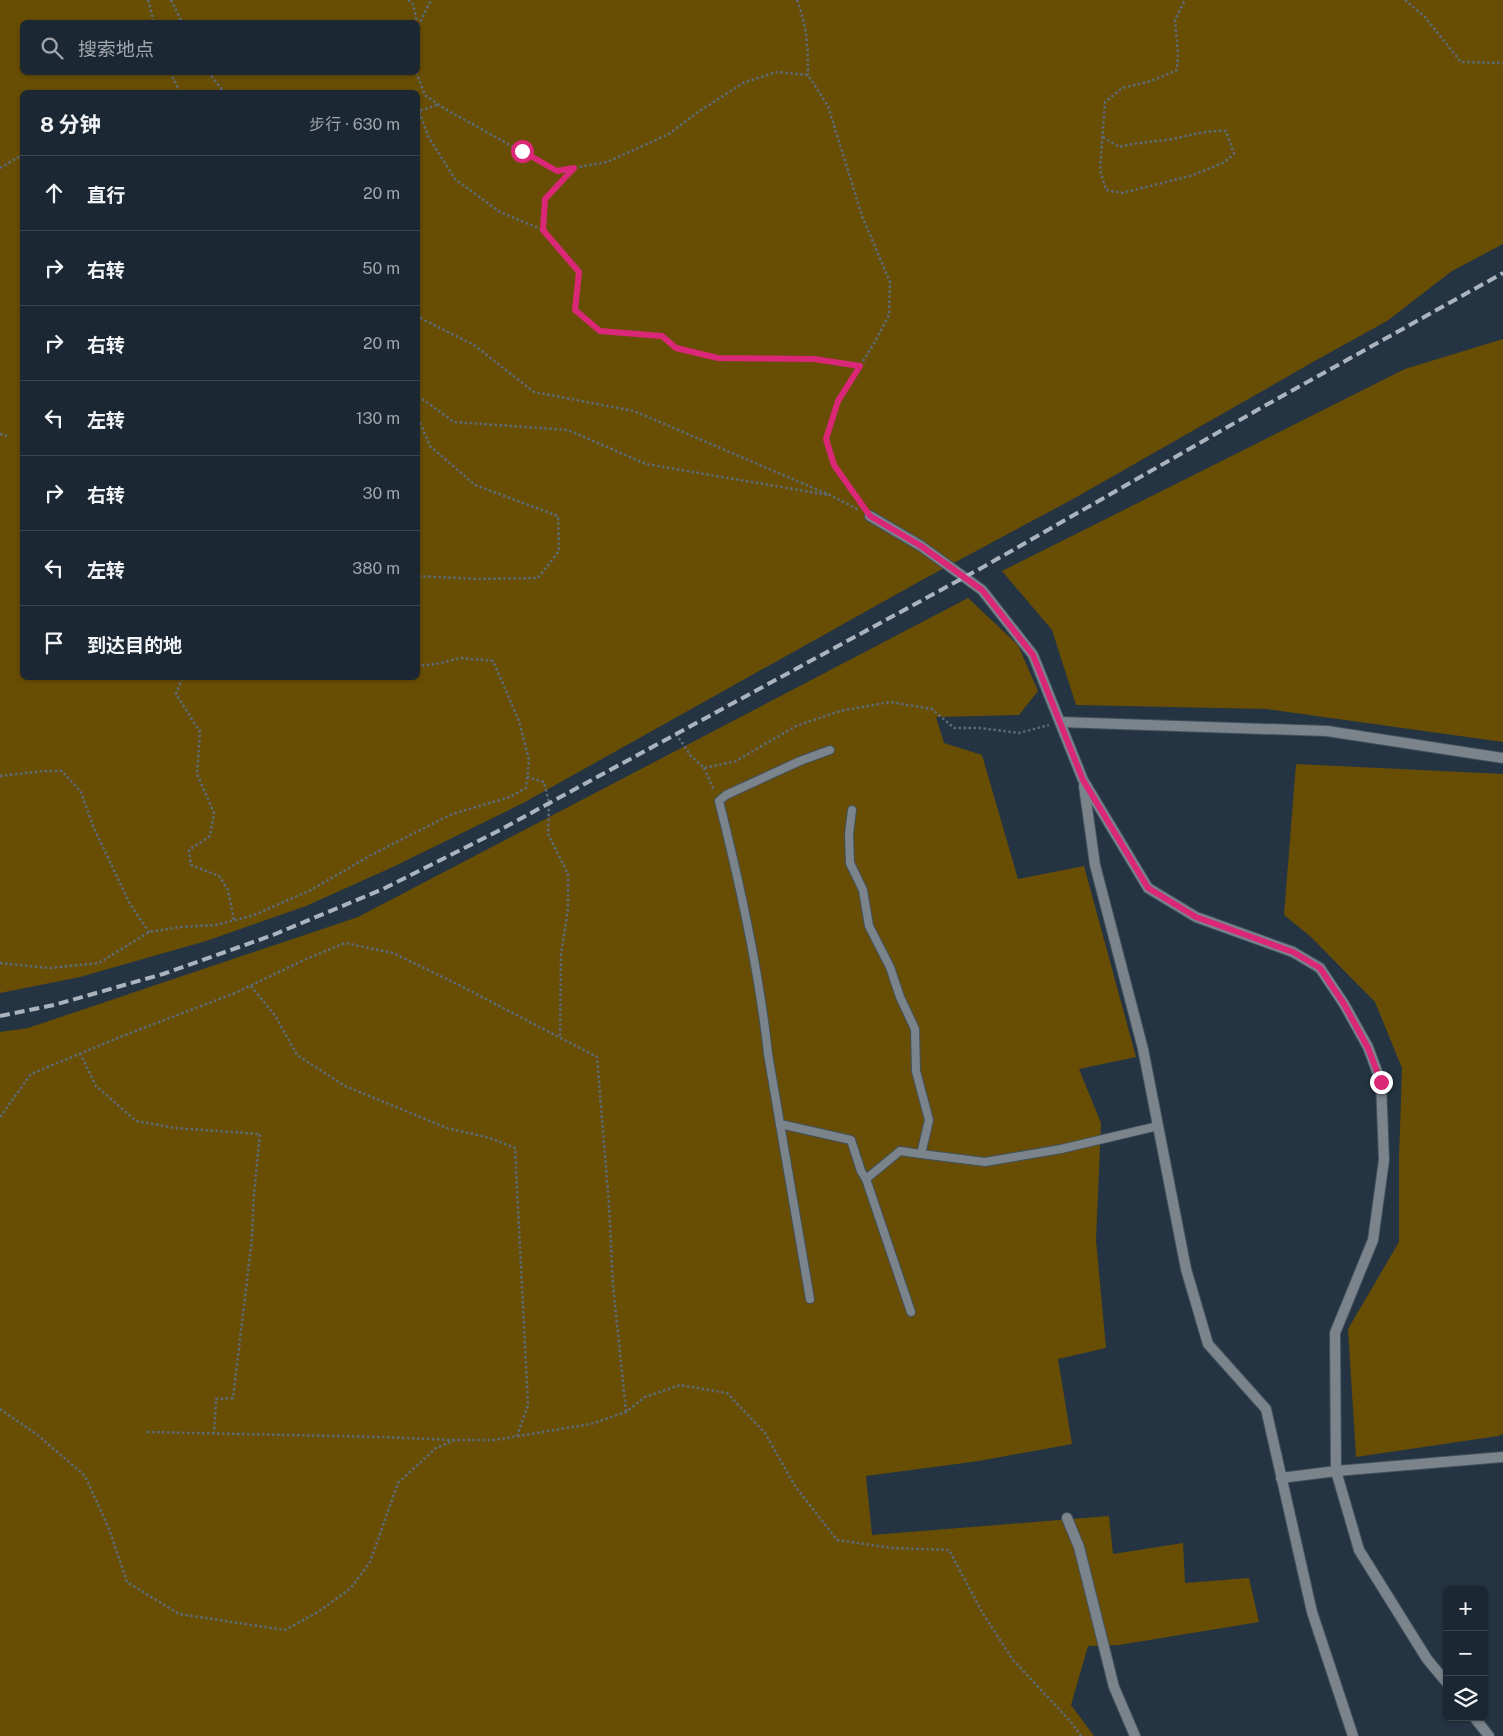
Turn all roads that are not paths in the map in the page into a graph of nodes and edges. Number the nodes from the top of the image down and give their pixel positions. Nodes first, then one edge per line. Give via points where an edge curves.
1 (870, 516) road end
2 (1060, 722) junction
3 (830, 750) dead end
4 (1503, 758) edge
5 (1083, 780) junction
6 (852, 810) dead end
7 (780, 1124) junction
8 (1158, 1126) junction
9 (922, 1154) junction
10 (866, 1179) junction
11 (810, 1299) dead end
12 (911, 1312) dead end
13 (1503, 1457) edge
14 (1336, 1471) junction
15 (1281, 1478) junction
16 (1067, 1518) dead end
17 (1443, 1678) edge
18 (1477, 1721) edge
19 (1135, 1736) edge
20 (1353, 1736) edge
21 (1489, 1736) edge

1 - 2 street via 921,546 982,590 1033,655
2 - 4 street via 1327,731
2 - 5 street
3 - 7 lane via 800,760 719,801 736,868 759,988
5 - 8 street via 1095,865 1142,1049
5 - 14 street via 1148,888 1196,917 1293,952 1320,968 1368,1048 1381,1082 1384,1160 1374,1240 1335,1333
6 - 9 lane via 850,863 863,890 869,926 915,1029 916,1071 929,1120
7 - 10 lane via 851,1140
7 - 11 lane
8 - 9 lane via 1061,1149 985,1162
8 - 15 street via 1186,1269 1208,1344 1266,1409
9 - 10 lane via 900,1151
10 - 12 lane
13 - 14 street
14 - 15 street
14 - 17 street via 1359,1550 1427,1659
15 - 20 street via 1312,1612
16 - 19 street via 1079,1547 1114,1687
18 - 21 street

